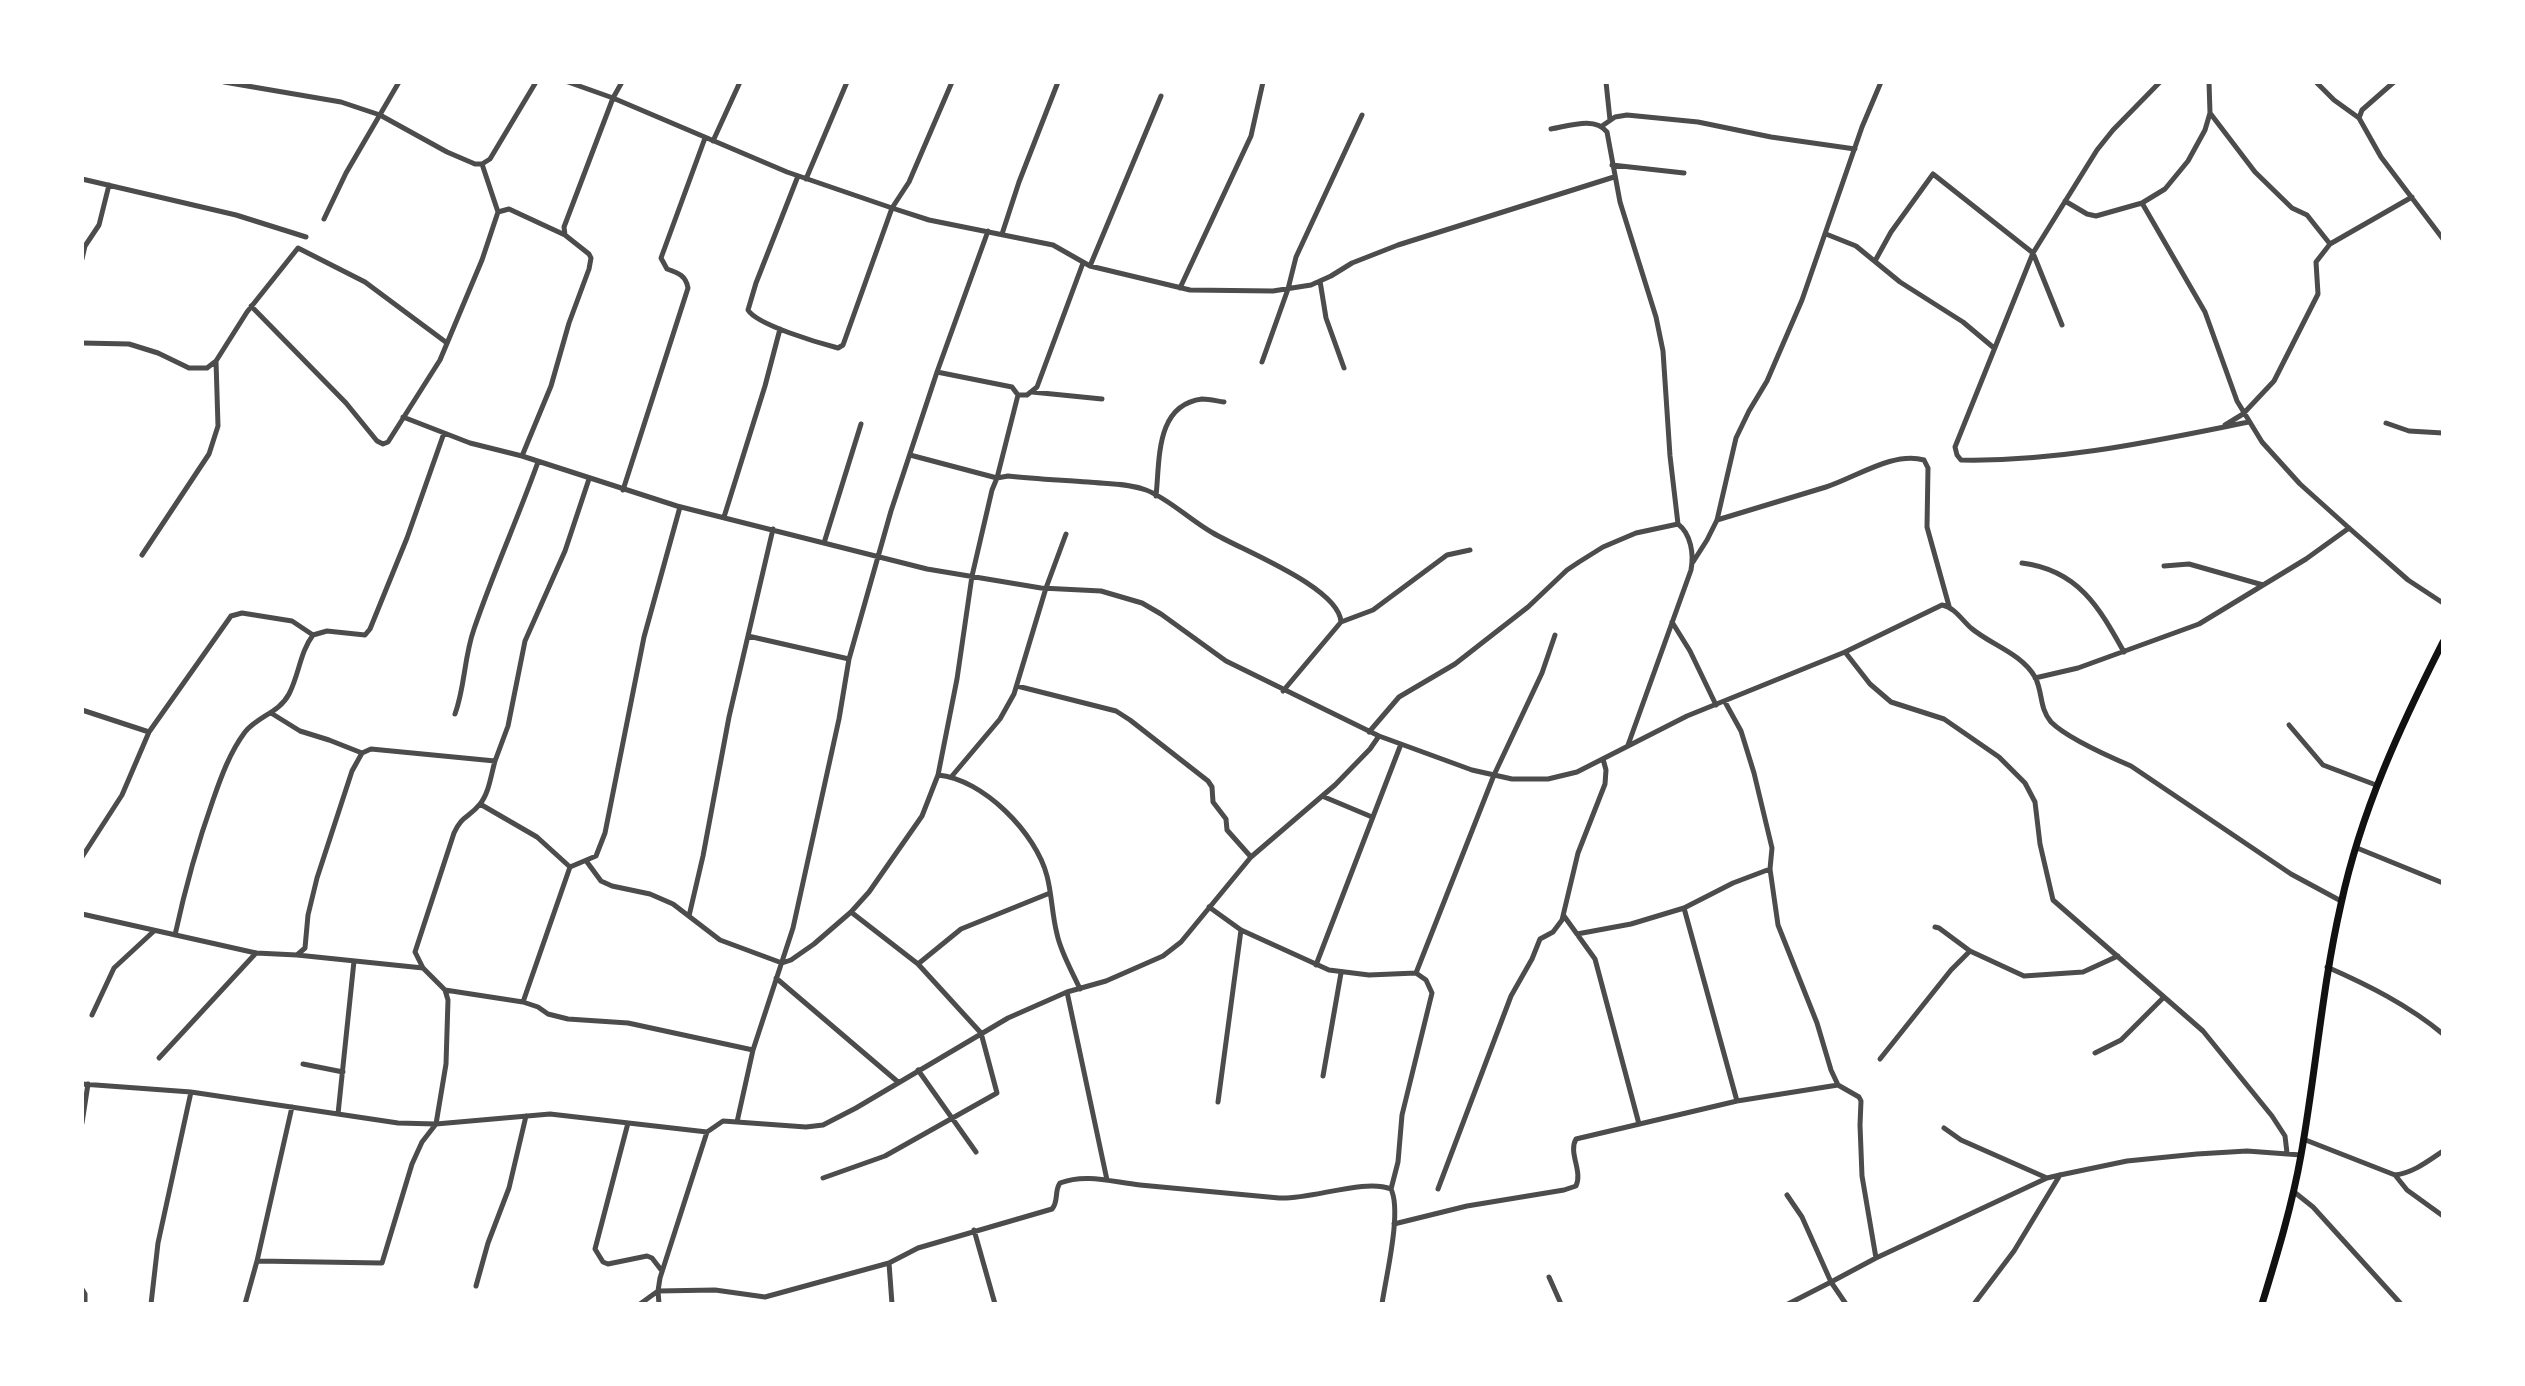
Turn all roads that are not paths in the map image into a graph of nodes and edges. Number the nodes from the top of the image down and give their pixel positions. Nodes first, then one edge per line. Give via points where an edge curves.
1 (224, 82) edge
2 (399, 82) edge
3 (536, 82) edge
4 (568, 82) edge
5 (622, 82) edge
6 (740, 82) edge
7 (847, 82) edge
8 (953, 82) edge
9 (1058, 82) edge
10 (1263, 82) edge
11 (1606, 82) edge
12 (1881, 82) edge
13 (2160, 82) edge
14 (2209, 82) edge
15 (2316, 82) edge
16 (2394, 82) edge
17 (1161, 96) dead end
18 (613, 98) junction
19 (2210, 113) junction
20 (380, 115) junction
21 (1362, 115) dead end
22 (2359, 118) junction
23 (1610, 120) junction
24 (1602, 126) junction
25 (1551, 129) dead end
26 (705, 138) junction
27 (713, 141) junction
28 (1855, 149) junction
29 (482, 164) junction
30 (1612, 165) junction
31 (1684, 173) dead end
32 (798, 176) junction
33 (1614, 177) junction
34 (82, 179) edge
35 (806, 179) junction
36 (109, 186) junction
37 (2412, 197) junction
38 (2064, 201) junction
39 (2142, 203) junction
40 (892, 208) junction
41 (498, 212) junction
42 (324, 219) dead end
43 (988, 231) junction
44 (1002, 234) junction
45 (1826, 234) junction
46 (565, 235) junction
47 (306, 237) dead end
48 (2443, 239) edge
49 (2330, 244) junction
50 (2033, 253) junction
51 (82, 259) edge
52 (1875, 261) junction
53 (1083, 262) junction
54 (1090, 266) junction
55 (1320, 281) junction
56 (1180, 288) junction
57 (1288, 289) junction
58 (251, 306) junction
59 (2062, 325) dead end
60 (780, 329) junction
61 (82, 343) edge
62 (447, 343) junction
63 (1994, 348) junction
64 (216, 361) junction
65 (1262, 362) dead end
66 (1344, 368) dead end
67 (937, 372) junction
68 (1032, 392) junction
69 (1018, 395) junction
70 (1102, 399) dead end
71 (1224, 402) dead end
72 (2244, 414) junction
73 (403, 417) junction
74 (2249, 422) junction
75 (2386, 423) dead end
76 (860, 424) dead end
77 (2219, 428) junction
78 (444, 433) junction
79 (2443, 433) edge
80 (910, 454) junction
81 (522, 456) junction
82 (538, 462) junction
83 (997, 478) junction
84 (589, 479) junction
85 (624, 490) junction
86 (1156, 496) junction
87 (680, 507) junction
88 (723, 517) junction
89 (1717, 520) junction
90 (1678, 524) junction
91 (2349, 528) junction
92 (773, 529) junction
93 (1066, 534) dead end
94 (824, 542) junction
95 (1470, 550) dead end
96 (142, 555) dead end
97 (878, 556) junction
98 (1693, 562) junction
99 (2022, 563) dead end
100 (2164, 566) dead end
101 (972, 576) junction
102 (2263, 586) junction
103 (1046, 588) junction
104 (2443, 603) edge
105 (1949, 606) junction
106 (1341, 622) junction
107 (1672, 622) junction
108 (313, 635) junction
109 (1555, 635) dead end
110 (748, 636) junction
111 (2443, 642) edge
112 (1845, 652) junction
113 (2124, 652) junction
114 (849, 659) junction
115 (2035, 678) junction
116 (1017, 686) junction
117 (1283, 691) junction
118 (1725, 702) junction
119 (1716, 705) junction
120 (82, 710) edge
121 (271, 713) junction
122 (455, 714) dead end
123 (2289, 725) dead end
124 (149, 732) junction
125 (1369, 732) junction
126 (1379, 736) junction
127 (1401, 744) junction
128 (1628, 745) junction
129 (362, 754) junction
130 (1603, 759) junction
131 (495, 761) junction
132 (938, 775) junction
133 (1494, 775) junction
134 (951, 776) junction
135 (2376, 785) junction
136 (1322, 796) junction
137 (480, 804) junction
138 (1372, 817) junction
139 (2357, 848) junction
140 (82, 857) edge
141 (1251, 857) junction
142 (587, 862) junction
143 (570, 867) junction
144 (1770, 869) junction
145 (2443, 884) edge
146 (1050, 893) junction
147 (2341, 901) junction
148 (1209, 907) junction
149 (1684, 908) junction
150 (851, 912) junction
151 (82, 914) edge
152 (689, 916) junction
153 (1564, 916) junction
154 (1935, 927) dead end
155 (154, 930) junction
156 (1241, 930) junction
157 (1577, 934) junction
158 (174, 935) junction
159 (1970, 951) junction
160 (256, 953) junction
161 (297, 955) junction
162 (2118, 956) junction
163 (354, 961) junction
164 (782, 963) junction
165 (918, 964) junction
166 (1316, 965) junction
167 (2327, 967) junction
168 (423, 968) junction
169 (1341, 973) junction
170 (1416, 973) junction
171 (776, 978) junction
172 (1080, 989) junction
173 (445, 990) junction
174 (1067, 992) junction
175 (2164, 997) junction
176 (523, 1002) junction
177 (92, 1015) dead end
178 (981, 1033) junction
179 (2443, 1034) edge
180 (753, 1050) junction
181 (2095, 1053) dead end
182 (159, 1058) dead end
183 (1880, 1059) dead end
184 (303, 1064) dead end
185 (918, 1070) junction
186 (343, 1072) junction
187 (1324, 1076) dead end
188 (898, 1083) junction
189 (85, 1084) edge
190 (1838, 1085) junction
191 (191, 1092) junction
192 (1737, 1101) junction
193 (1218, 1102) dead end
194 (292, 1107) junction
195 (338, 1114) junction
196 (526, 1116) junction
197 (951, 1117) junction
198 (737, 1122) junction
199 (82, 1123) edge
200 (628, 1123) junction
201 (436, 1124) junction
202 (1639, 1124) junction
203 (1944, 1128) dead end
204 (706, 1132) junction
205 (2303, 1139) junction
206 (2443, 1150) edge
207 (976, 1152) dead end
208 (2287, 1153) junction
209 (2301, 1155) junction
210 (2060, 1175) junction
211 (2395, 1175) junction
212 (823, 1178) dead end
213 (2048, 1178) junction
214 (1107, 1180) junction
215 (1391, 1189) junction
216 (1438, 1189) dead end
217 (2294, 1191) junction
218 (1787, 1195) dead end
219 (2443, 1216) edge
220 (1394, 1224) junction
221 (974, 1230) junction
222 (1876, 1258) junction
223 (257, 1261) junction
224 (889, 1264) junction
225 (662, 1271) junction
226 (1549, 1277) dead end
227 (1831, 1282) junction
228 (476, 1286) dead end
229 (82, 1289) edge
230 (658, 1291) junction
231 (766, 1300) edge
232 (85, 1304) edge
233 (151, 1304) edge
234 (245, 1304) edge
235 (640, 1304) edge
236 (659, 1304) edge
237 (892, 1304) edge
238 (995, 1304) edge
239 (1382, 1304) edge
240 (1561, 1304) edge
241 (1788, 1304) edge
242 (1846, 1304) edge
243 (1975, 1304) edge
244 (2262, 1304) edge
245 (2401, 1304) edge

1 - 20 street via 341,102
2 - 20 street
3 - 29 street via 490,159
4 - 18 street
5 - 18 street
6 - 27 street
7 - 35 street
8 - 40 street via 909,182
9 - 44 street
10 - 56 street via 1251,136
11 - 23 street
12 - 28 street
13 - 38 street via 2113,130
14 - 19 street
15 - 22 street
16 - 22 street
17 - 54 street
18 - 26 street
18 - 46 street via 564,227
19 - 39 street via 2178,176
19 - 49 street via 2255,172 2292,208 2307,215
20 - 29 street via 447,152
20 - 42 street
21 - 57 street via 1296,257
22 - 37 street
23 - 24 street
23 - 28 street via 1627,115 1698,122
24 - 25 street via 1592,123
24 - 30 street
26 - 27 street
26 - 85 street via 661,258 667,269 685,278 688,289
27 - 32 street
28 - 45 street
29 - 41 street
30 - 31 street
30 - 33 street
32 - 35 street
32 - 60 street via 748,310 754,318
33 - 55 street via 1398,245
33 - 90 street via 1663,351
34 - 36 street
35 - 40 street
36 - 47 street via 236,215
36 - 51 street via 99,225
37 - 48 street
37 - 49 street
38 - 39 street via 2096,216
38 - 50 street
39 - 72 street via 2206,312
40 - 43 street
40 - 60 street via 843,345 834,347
41 - 46 street via 509,209
41 - 62 street
43 - 44 street
43 - 67 street
44 - 53 street via 1053,245
45 - 52 street via 1856,246
45 - 89 street via 1767,381 1736,438
46 - 81 street via 589,254 589,269 545,405
49 - 72 street via 2316,262 2318,294 2293,344 2274,381
50 - 52 street via 1933,174
50 - 59 street
50 - 63 street
52 - 63 street via 1963,321
53 - 54 street
53 - 68 street
54 - 56 street
55 - 57 street
55 - 66 street via 1326,317
56 - 57 street
57 - 65 street
58 - 62 street via 298,248 365,282
58 - 64 street
58 - 73 street via 379,443 388,442
60 - 88 street
61 - 64 street via 129,344 189,368 207,368
62 - 73 street
63 - 77 street via 1955,447 1961,460 2023,460 2121,448
64 - 96 street via 218,426 209,454
67 - 69 street via 1012,387
67 - 80 street
68 - 69 street
68 - 70 street
69 - 83 street
71 - 86 street via 1202,399 1178,407 1172,414 1163,432
72 - 74 street
72 - 77 street
73 - 78 street
74 - 77 street
74 - 91 street via 2277,461
75 - 79 street via 2409,431
76 - 94 street
78 - 81 street
78 - 108 street via 370,629 365,635 327,631
80 - 83 street
80 - 97 street
81 - 82 street
82 - 84 street
82 - 122 street via 472,632
83 - 86 street via 1128,485
83 - 101 street
84 - 85 street
84 - 131 street via 565,551 526,641 508,726
85 - 87 street
86 - 106 street via 1210,532 1287,569 1316,589 1338,611
87 - 88 street
87 - 142 street via 644,637 605,833 596,856
88 - 92 street
89 - 98 street
89 - 105 street via 1892,462 1924,460 1928,468 1927,527
90 - 98 street via 1684,528
90 - 125 street via 1636,533 1573,566 1455,664 1399,697
91 - 102 street
91 - 104 street via 2408,580
92 - 94 street
92 - 110 street
93 - 103 street
94 - 97 street
95 - 106 street via 1447,555 1373,610
97 - 101 street
97 - 114 street
98 - 107 street
99 - 113 street via 2041,565 2074,583 2099,608
100 - 102 street via 2189,564
101 - 103 street
101 - 132 street
102 - 113 street via 2199,624
103 - 116 street
103 - 117 street via 1101,591 1142,603 1226,661
105 - 112 street via 1942,605
105 - 115 street via 1973,630 2026,665
106 - 117 street
107 - 119 street
107 - 128 street
108 - 121 street via 289,695
108 - 124 street via 292,621 242,612 231,615
109 - 133 street
110 - 114 street
110 - 152 street
111 - 135 main road
112 - 118 street
112 - 162 street via 1891,702 1944,719 1999,757 2025,783 2035,802 2053,900
113 - 115 street
114 - 164 street
115 - 147 street via 2042,708 2054,724 2131,766 2291,874
116 - 134 street via 1000,719
116 - 141 street via 1116,711 1130,720 1208,781 1227,830
117 - 125 street
118 - 119 street
118 - 144 street via 1741,731 1754,773 1772,848
119 - 128 street
120 - 124 street
121 - 129 street via 300,731
121 - 158 street via 246,731 222,775
123 - 135 street via 2323,765
124 - 140 street via 122,796
125 - 126 street
126 - 127 street
126 - 136 street
127 - 133 street
127 - 138 street
128 - 130 street
129 - 131 street via 371,749
129 - 161 street via 352,771 317,878 306,948
130 - 133 street via 1548,779
130 - 153 street via 1605,784 1578,853
131 - 137 street
132 - 134 street
132 - 150 street via 922,816
133 - 170 street
134 - 146 street via 989,797 1017,824 1034,845
135 - 139 main road
136 - 138 street
136 - 141 street
137 - 143 street via 537,837
137 - 168 street via 459,820 454,834 415,951
138 - 166 street
139 - 145 street
139 - 147 main road
141 - 148 street
142 - 143 street
142 - 152 street via 601,881 650,894
143 - 176 street
144 - 149 street
144 - 190 street via 1778,925
146 - 165 street via 961,929
146 - 172 street via 1057,937
147 - 167 main road
148 - 156 street
148 - 172 street via 1181,942 1163,956
149 - 157 street
149 - 192 street
150 - 164 street
150 - 165 street
151 - 155 street
152 - 164 street via 720,940
153 - 157 street
153 - 216 street via 1553,932 1540,939 1511,996
154 - 159 street
155 - 158 street
155 - 177 street via 114,968
156 - 166 street
156 - 193 street
157 - 202 street via 1595,959
158 - 160 street
159 - 162 street via 2024,976 2082,972
159 - 183 street
160 - 161 street
160 - 182 street
161 - 163 street
162 - 175 street
163 - 168 street
163 - 186 street
164 - 171 street
165 - 178 street
166 - 169 street
167 - 179 street via 2404,1005
167 - 205 main road
168 - 173 street
169 - 170 street
169 - 187 street
170 - 215 street via 1432,993 1402,1115
171 - 180 street
171 - 188 street
172 - 174 street
173 - 176 street
173 - 201 street via 447,1051
174 - 178 street
174 - 214 street
175 - 181 street via 2122,1040
175 - 208 street via 2224,1054 2285,1136
176 - 180 street via 568,1019 628,1023
178 - 185 street
178 - 197 street via 997,1093
180 - 198 street
184 - 186 street
185 - 188 street
185 - 197 street
186 - 195 street
188 - 198 street via 822,1125
189 - 191 street
189 - 199 street
190 - 192 street
190 - 222 street via 1861,1101 1862,1176
191 - 194 street
191 - 233 street via 158,1243
192 - 202 street
194 - 195 street
194 - 223 street
195 - 201 street
196 - 200 street via 550,1114
196 - 201 street
196 - 228 street via 509,1188
197 - 207 street
197 - 212 street via 885,1156
198 - 204 street via 723,1121
200 - 204 street
200 - 225 street via 595,1249 608,1264 647,1256
201 - 223 street via 412,1164 382,1263
202 - 220 street via 1576,1139 1576,1186
203 - 213 street
204 - 225 street
205 - 209 main road
205 - 211 street
206 - 211 street via 2419,1167
208 - 209 street
208 - 210 street via 2169,1156
209 - 217 main road
210 - 213 street
210 - 243 street
211 - 219 street via 2407,1190
213 - 222 street
214 - 215 street via 1280,1198 1365,1187
214 - 221 street via 1088,1177 1060,1183 1052,1209
215 - 220 street via 1396,1198
217 - 244 main road
217 - 245 street
218 - 227 street
220 - 239 street
221 - 224 street via 918,1248
221 - 238 street
222 - 227 street
223 - 234 street
224 - 231 street
224 - 237 street
225 - 230 street
226 - 240 street
227 - 241 street
227 - 242 street
229 - 232 street
230 - 231 street via 715,1290
230 - 235 street
230 - 236 street

